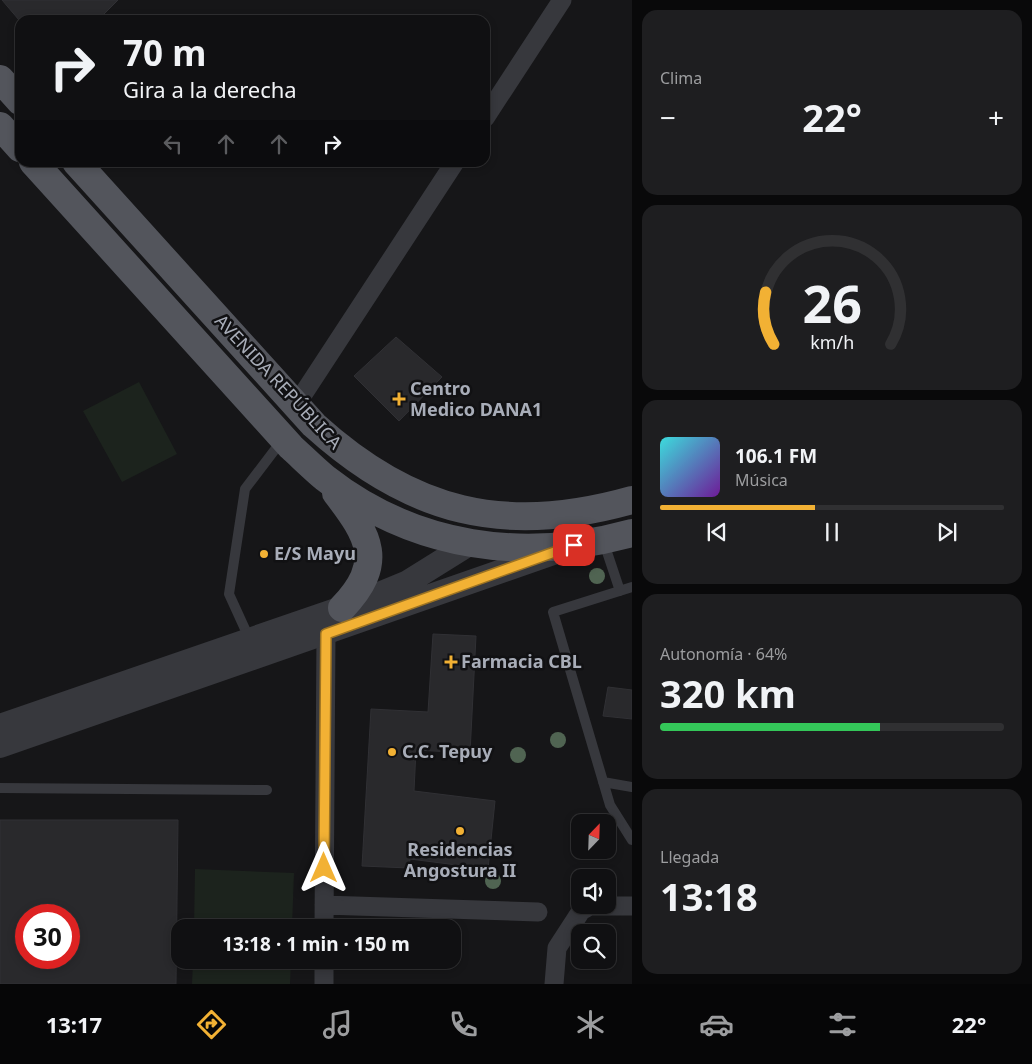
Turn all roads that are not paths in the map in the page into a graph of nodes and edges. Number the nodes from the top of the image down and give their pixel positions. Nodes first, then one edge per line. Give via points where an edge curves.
1 (562, 0) edge
2 (0, 79) edge
3 (15, 96) edge
4 (490, 110) edge
5 (0, 126) edge
6 (15, 142) edge
7 (38, 167) edge
8 (81, 167) edge
9 (453, 167) edge
10 (296, 405) junction
11 (284, 438) junction
12 (325, 478) junction
13 (632, 500) edge
14 (531, 517) junction
15 (632, 533) edge
16 (603, 540) junction
17 (469, 544) junction
18 (574, 545) junction
19 (632, 587) edge
20 (620, 591) junction
21 (342, 608) junction
22 (326, 634) junction
23 (250, 640) junction
24 (0, 726) edge
25 (0, 746) edge
26 (603, 782) junction
27 (632, 787) edge
28 (0, 788) edge
29 (267, 790) dead end
30 (632, 840) edge
31 (324, 905) junction
32 (632, 906) edge
33 (538, 912) dead end
34 (324, 919) edge
35 (324, 969) edge
36 (324, 984) edge
37 (554, 984) edge

1 - 4 street
2 - 3 main road
5 - 6 main road
7 - 11 main road, AVENIDA REPÚBLICA
8 - 10 main road, AVENIDA REPÚBLICA
9 - 10 street
10 - 14 main road, AVENIDA REPÚBLICA via 344,453 404,488 476,513
11 - 12 main road, AVENIDA REPÚBLICA
11 - 23 lane via 246,488 229,594
12 - 17 main road via 390,517
12 - 21 main road via 356,519 368,545 367,570 362,584
13 - 14 main road via 570,514
14 - 17 main road via 501,526
15 - 16 main road
16 - 18 main road
16 - 20 lane
17 - 18 main road via 504,549
17 - 21 street via 408,582
18 - 22 street
19 - 20 lane
20 - 26 lane via 554,612
21 - 23 street
22 - 25 street
22 - 31 street
23 - 24 street
26 - 27 lane
26 - 30 lane via 610,805
28 - 29 lane
31 - 33 street
31 - 34 street
32 - 37 street via 590,906 581,911 556,948
35 - 36 street

